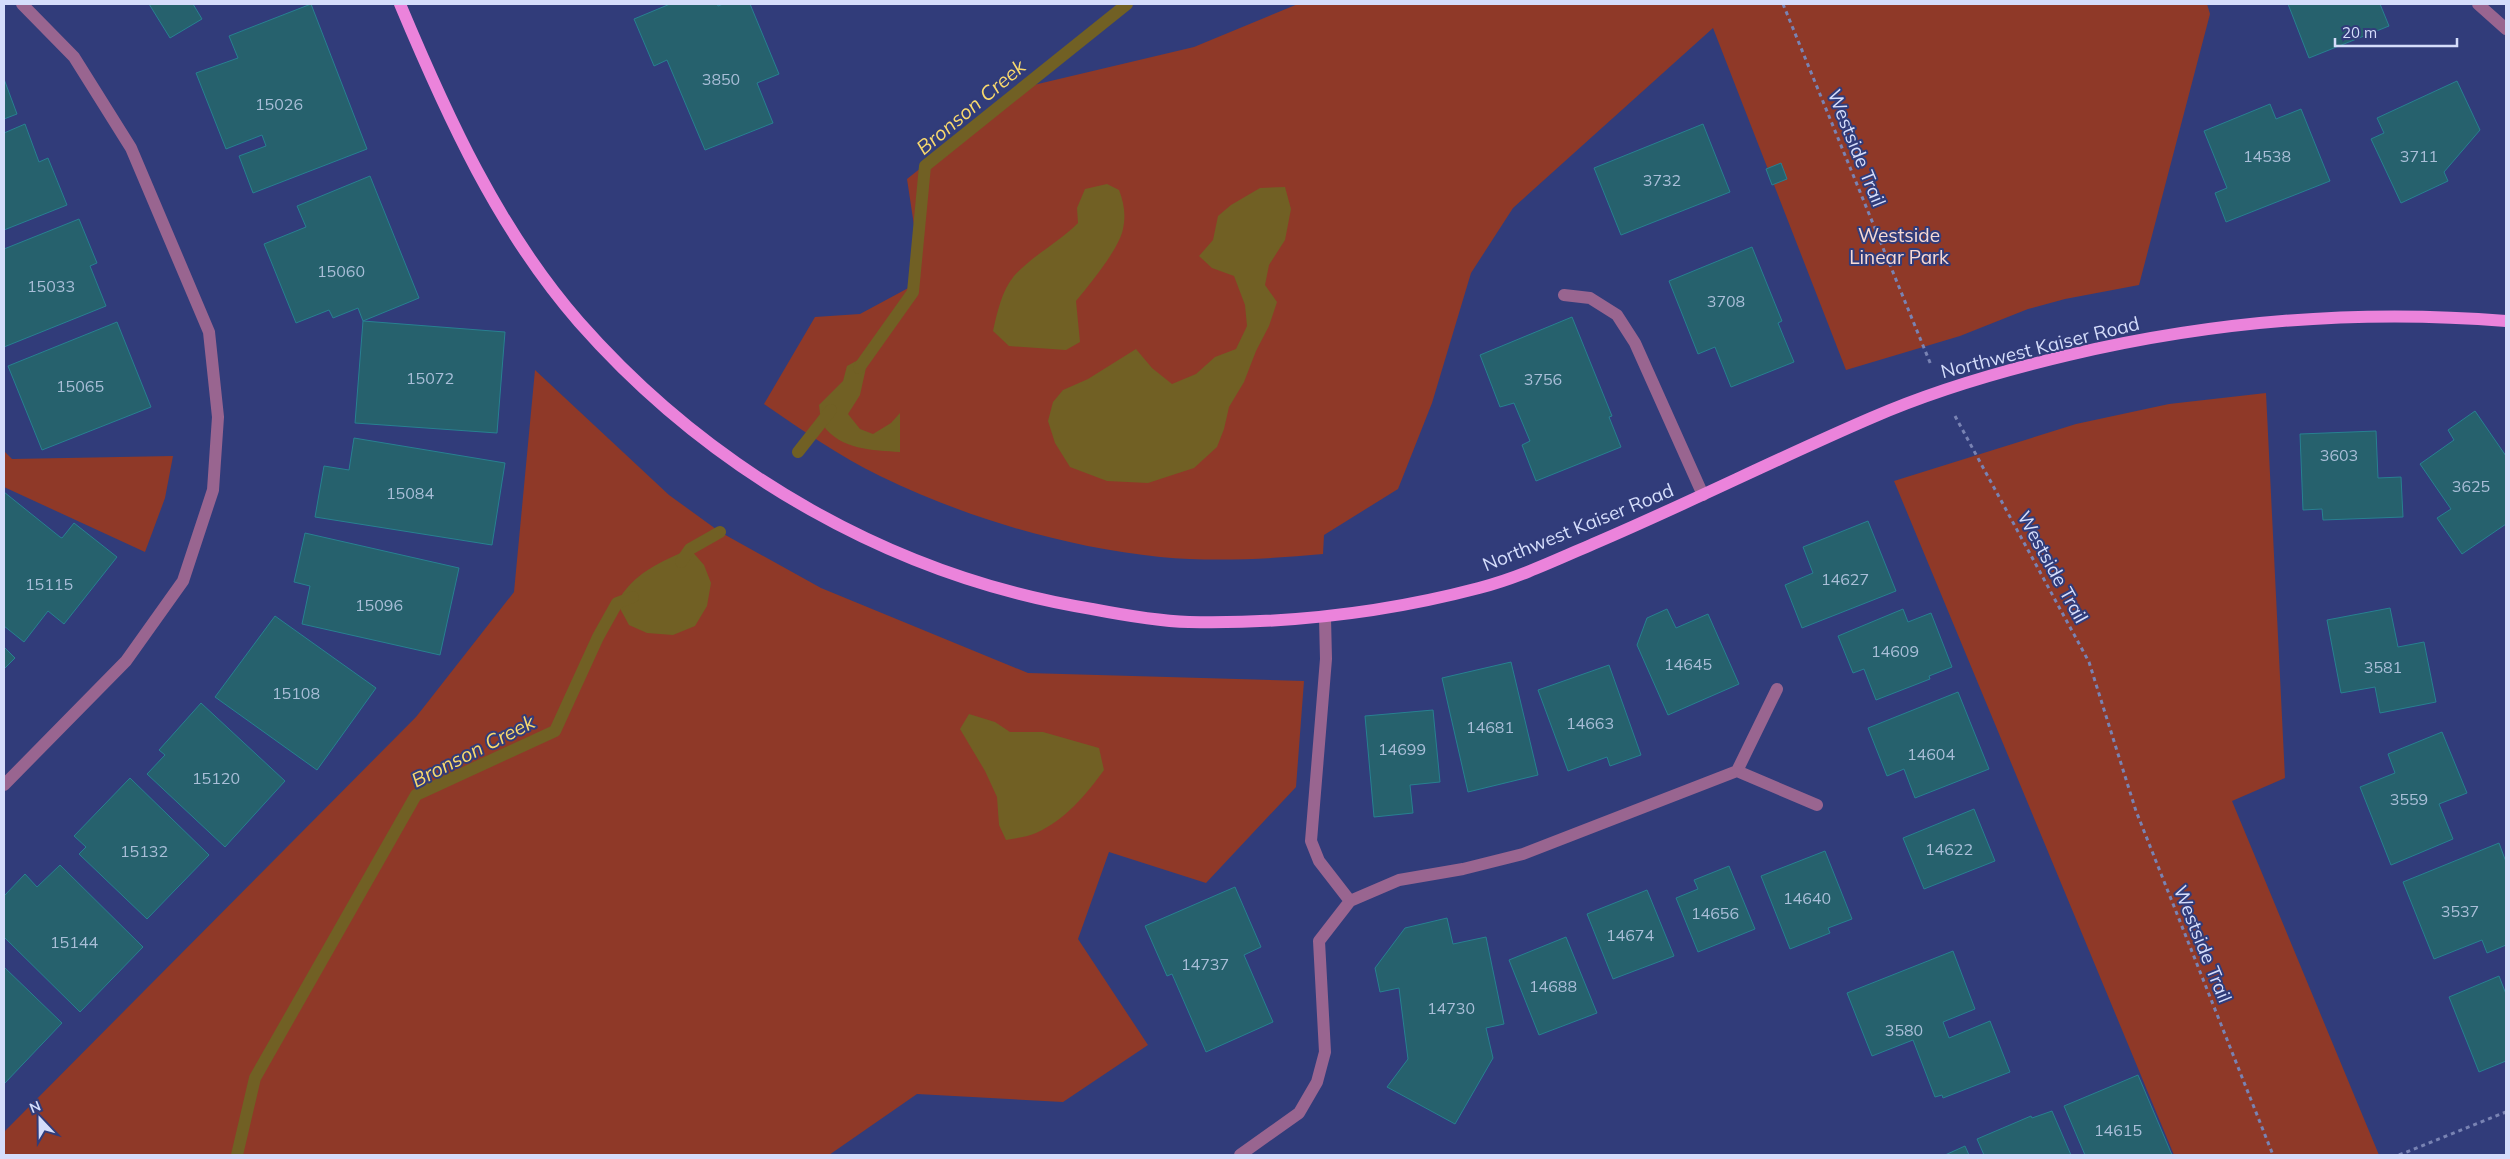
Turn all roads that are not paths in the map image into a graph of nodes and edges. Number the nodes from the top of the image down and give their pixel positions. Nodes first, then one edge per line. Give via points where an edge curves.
1 (22, 4) edge
2 (400, 4) edge
3 (2478, 4) edge
4 (2506, 29) edge
5 (1564, 295) dead end
6 (2506, 321) edge
7 (1703, 495) junction
8 (1325, 618) junction
9 (1777, 689) dead end
10 (1737, 771) junction
11 (4, 785) edge
12 (1817, 806) dead end
13 (1350, 901) junction
14 (1240, 1155) edge

1 - 11 street via 74,57 131,148 209,332 218,417 213,490 183,581 126,661
2 - 8 main road, Northwest Kaiser Road via 473,167 535,263 578,321 670,413 740,466 805,508 864,538 959,576 1013,593 1078,607 1184,622
3 - 4 street
5 - 7 street via 1590,298 1617,315 1635,343
6 - 7 main road, Northwest Kaiser Road via 2364,317 2282,320 2196,329 2111,345 1941,390
7 - 8 main road, Northwest Kaiser Road via 1528,571 1485,586
8 - 13 street via 1326,659 1311,841 1319,861
9 - 10 street
10 - 12 street
10 - 13 street via 1523,854 1399,880
13 - 14 street via 1318,941 1325,1052 1317,1082 1299,1113

